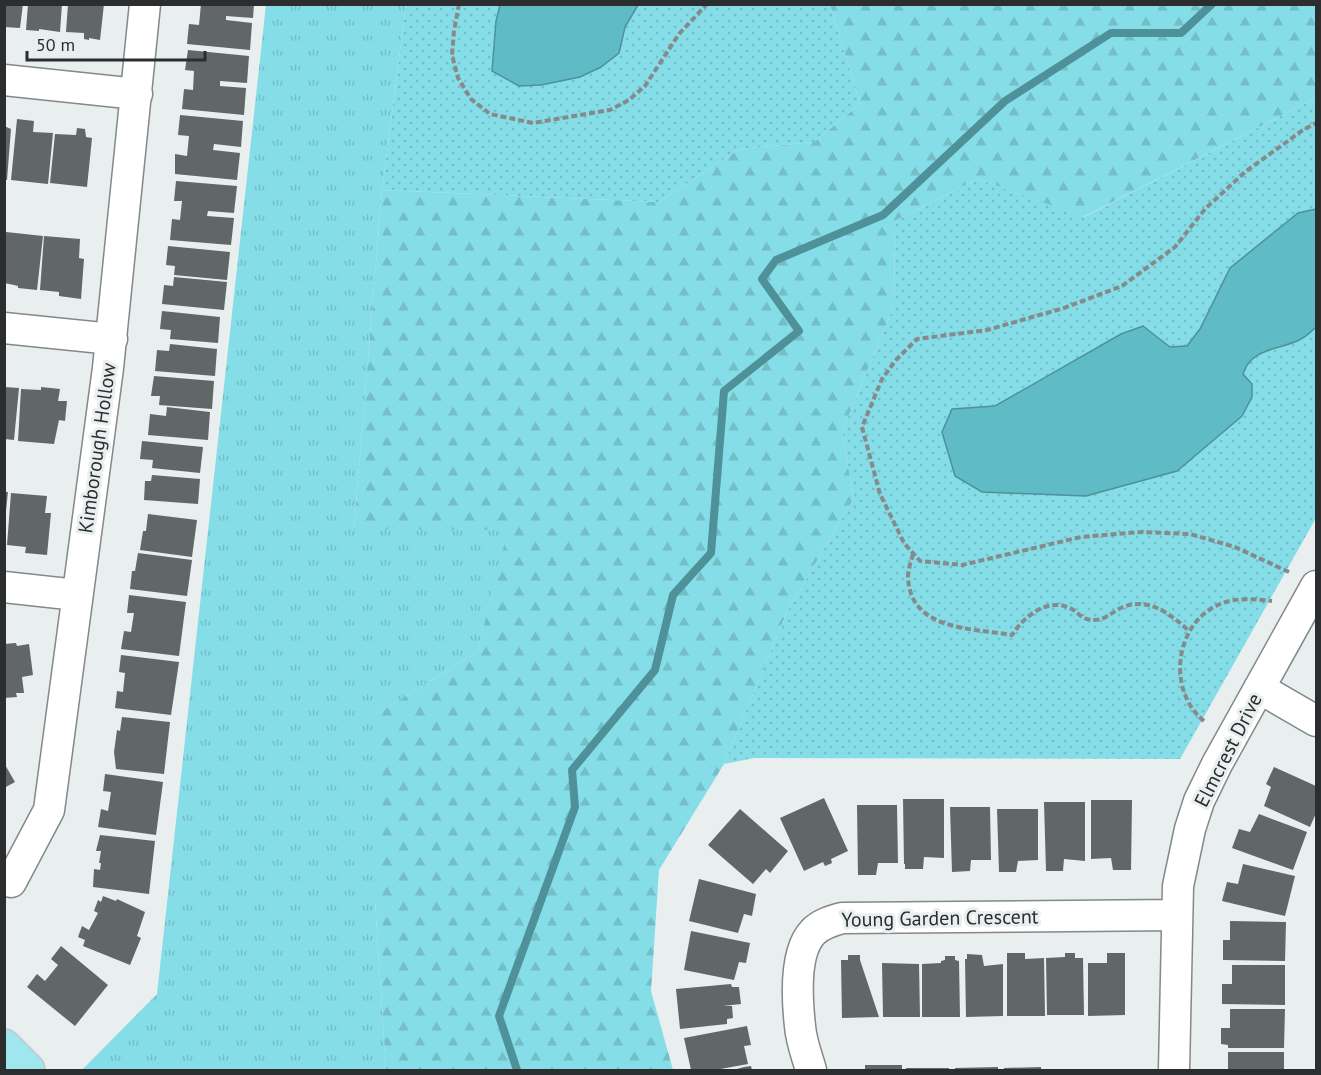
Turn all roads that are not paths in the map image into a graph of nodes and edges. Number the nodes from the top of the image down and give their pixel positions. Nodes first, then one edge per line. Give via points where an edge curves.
1 (145, 4) edge
2 (4, 80) edge
3 (137, 94) junction
4 (4, 328) edge
5 (112, 339) junction
6 (1317, 586) edge
7 (4, 587) edge
8 (77, 595) junction
9 (1259, 688) junction
10 (1317, 721) edge
11 (11, 882) dead end
12 (1177, 915) junction
13 (4, 1046) edge
14 (28, 1071) edge
15 (811, 1071) edge
16 (1174, 1071) edge

1 - 3 street, Kimborough Hollow
2 - 3 street
3 - 5 street, Kimborough Hollow
4 - 5 street
5 - 8 street, Kimborough Hollow
6 - 9 street, Elmcrest Drive
7 - 8 street
8 - 11 street, Kimborough Hollow via 49,810
9 - 10 street
9 - 12 street, Elmcrest Drive via 1199,801 1184,853
12 - 15 street, Young Garden Crescent via 842,918 823,924 802,950 798,980 800,1027
12 - 16 street, Elmcrest Drive
13 - 14 main road

